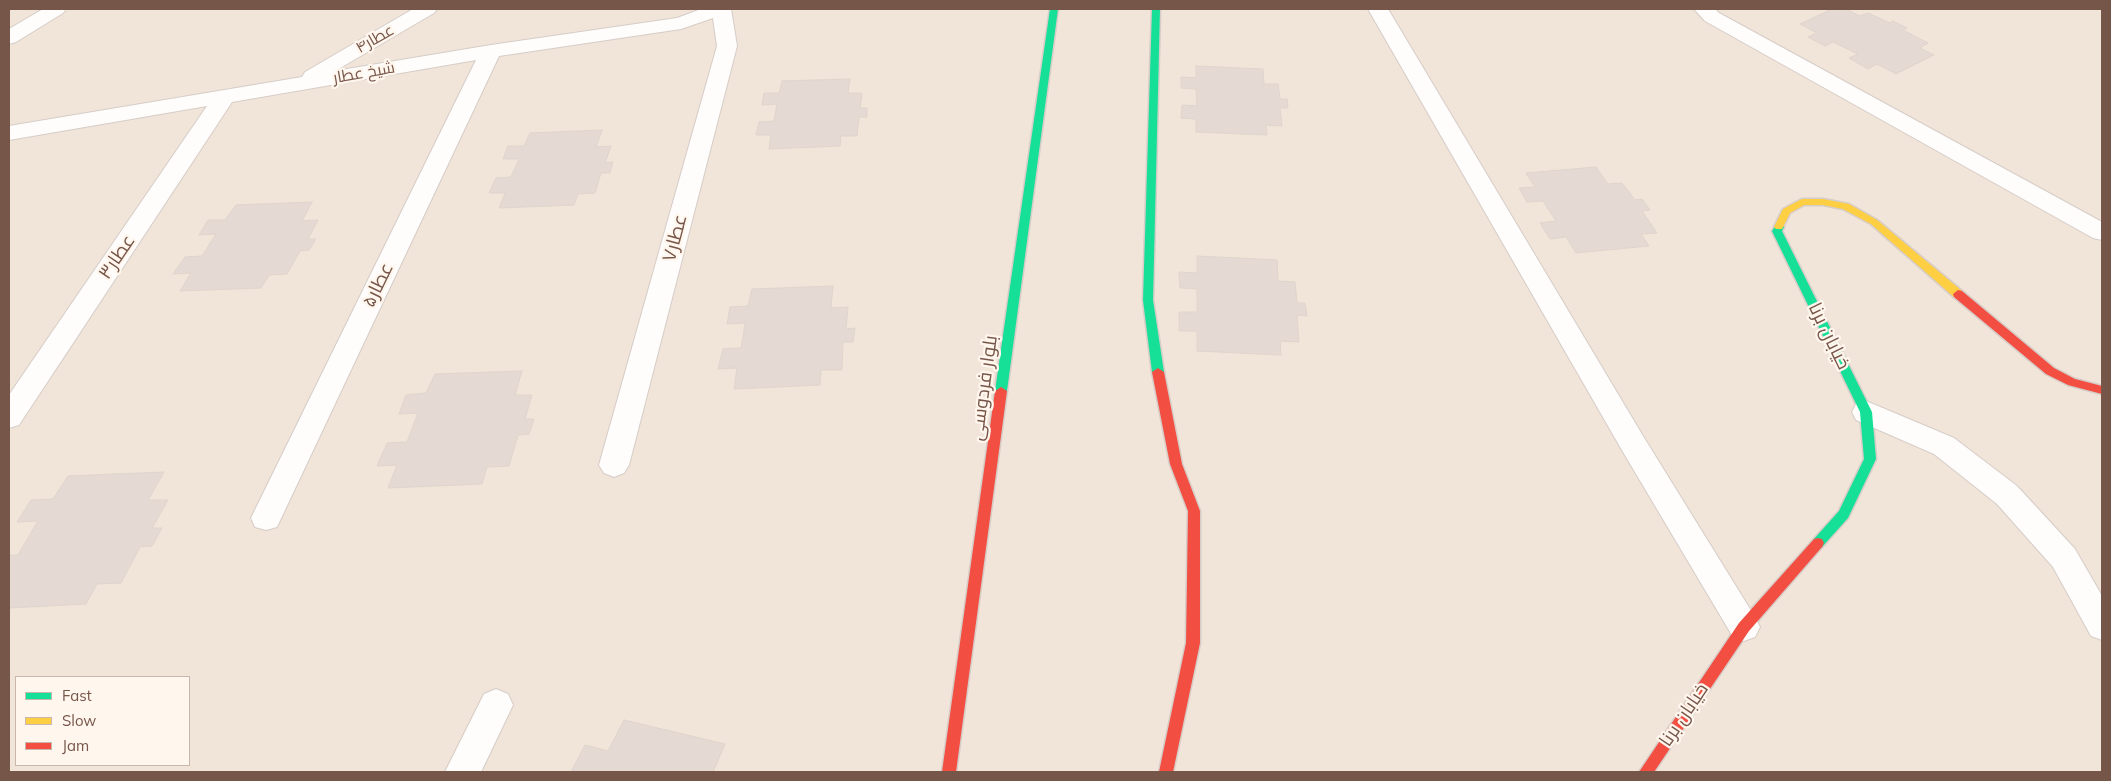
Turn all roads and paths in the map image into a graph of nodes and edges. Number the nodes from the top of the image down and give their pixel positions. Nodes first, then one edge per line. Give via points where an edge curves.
1 (56, 9) edge
2 (427, 9) edge
3 (720, 9) edge
4 (1054, 9) edge
5 (1156, 9) edge
6 (1378, 9) edge
7 (1704, 9) edge
8 (9, 38) edge
9 (491, 51) junction
10 (298, 84) junction
11 (224, 97) junction
12 (9, 133) edge
13 (2102, 232) edge
14 (2102, 390) edge
15 (1866, 412) junction
16 (9, 417) edge
17 (614, 466) dead end
18 (266, 518) dead end
19 (2102, 626) edge
20 (1744, 627) junction
21 (496, 706) dead end
22 (463, 772) edge
23 (949, 772) edge
24 (1166, 772) edge
25 (1646, 772) edge

1 - 8 street
2 - 10 street, عطار۴
3 - 9 street, شیخ عطار via 681,23
3 - 17 street, عطار۷ via 727,46
4 - 23 street, بلوار فردوسی
5 - 24 street via 1148,300 1176,464 1194,511 1193,643
6 - 20 street
7 - 13 street via 1712,17
9 - 10 street, شیخ عطار
9 - 18 street, عطار۵
10 - 11 street, شیخ عطار
11 - 12 street, شیخ عطار
11 - 16 street, عطار۳
14 - 15 street, خیابان برنا via 2072,382 2031,357 1874,222 1846,206 1802,202 1786,211 1777,231
15 - 19 street via 1944,446 2007,494 2064,558
15 - 20 street, خیابان برنا via 1870,459 1844,514
20 - 25 street, خیابان برنا
21 - 22 street

